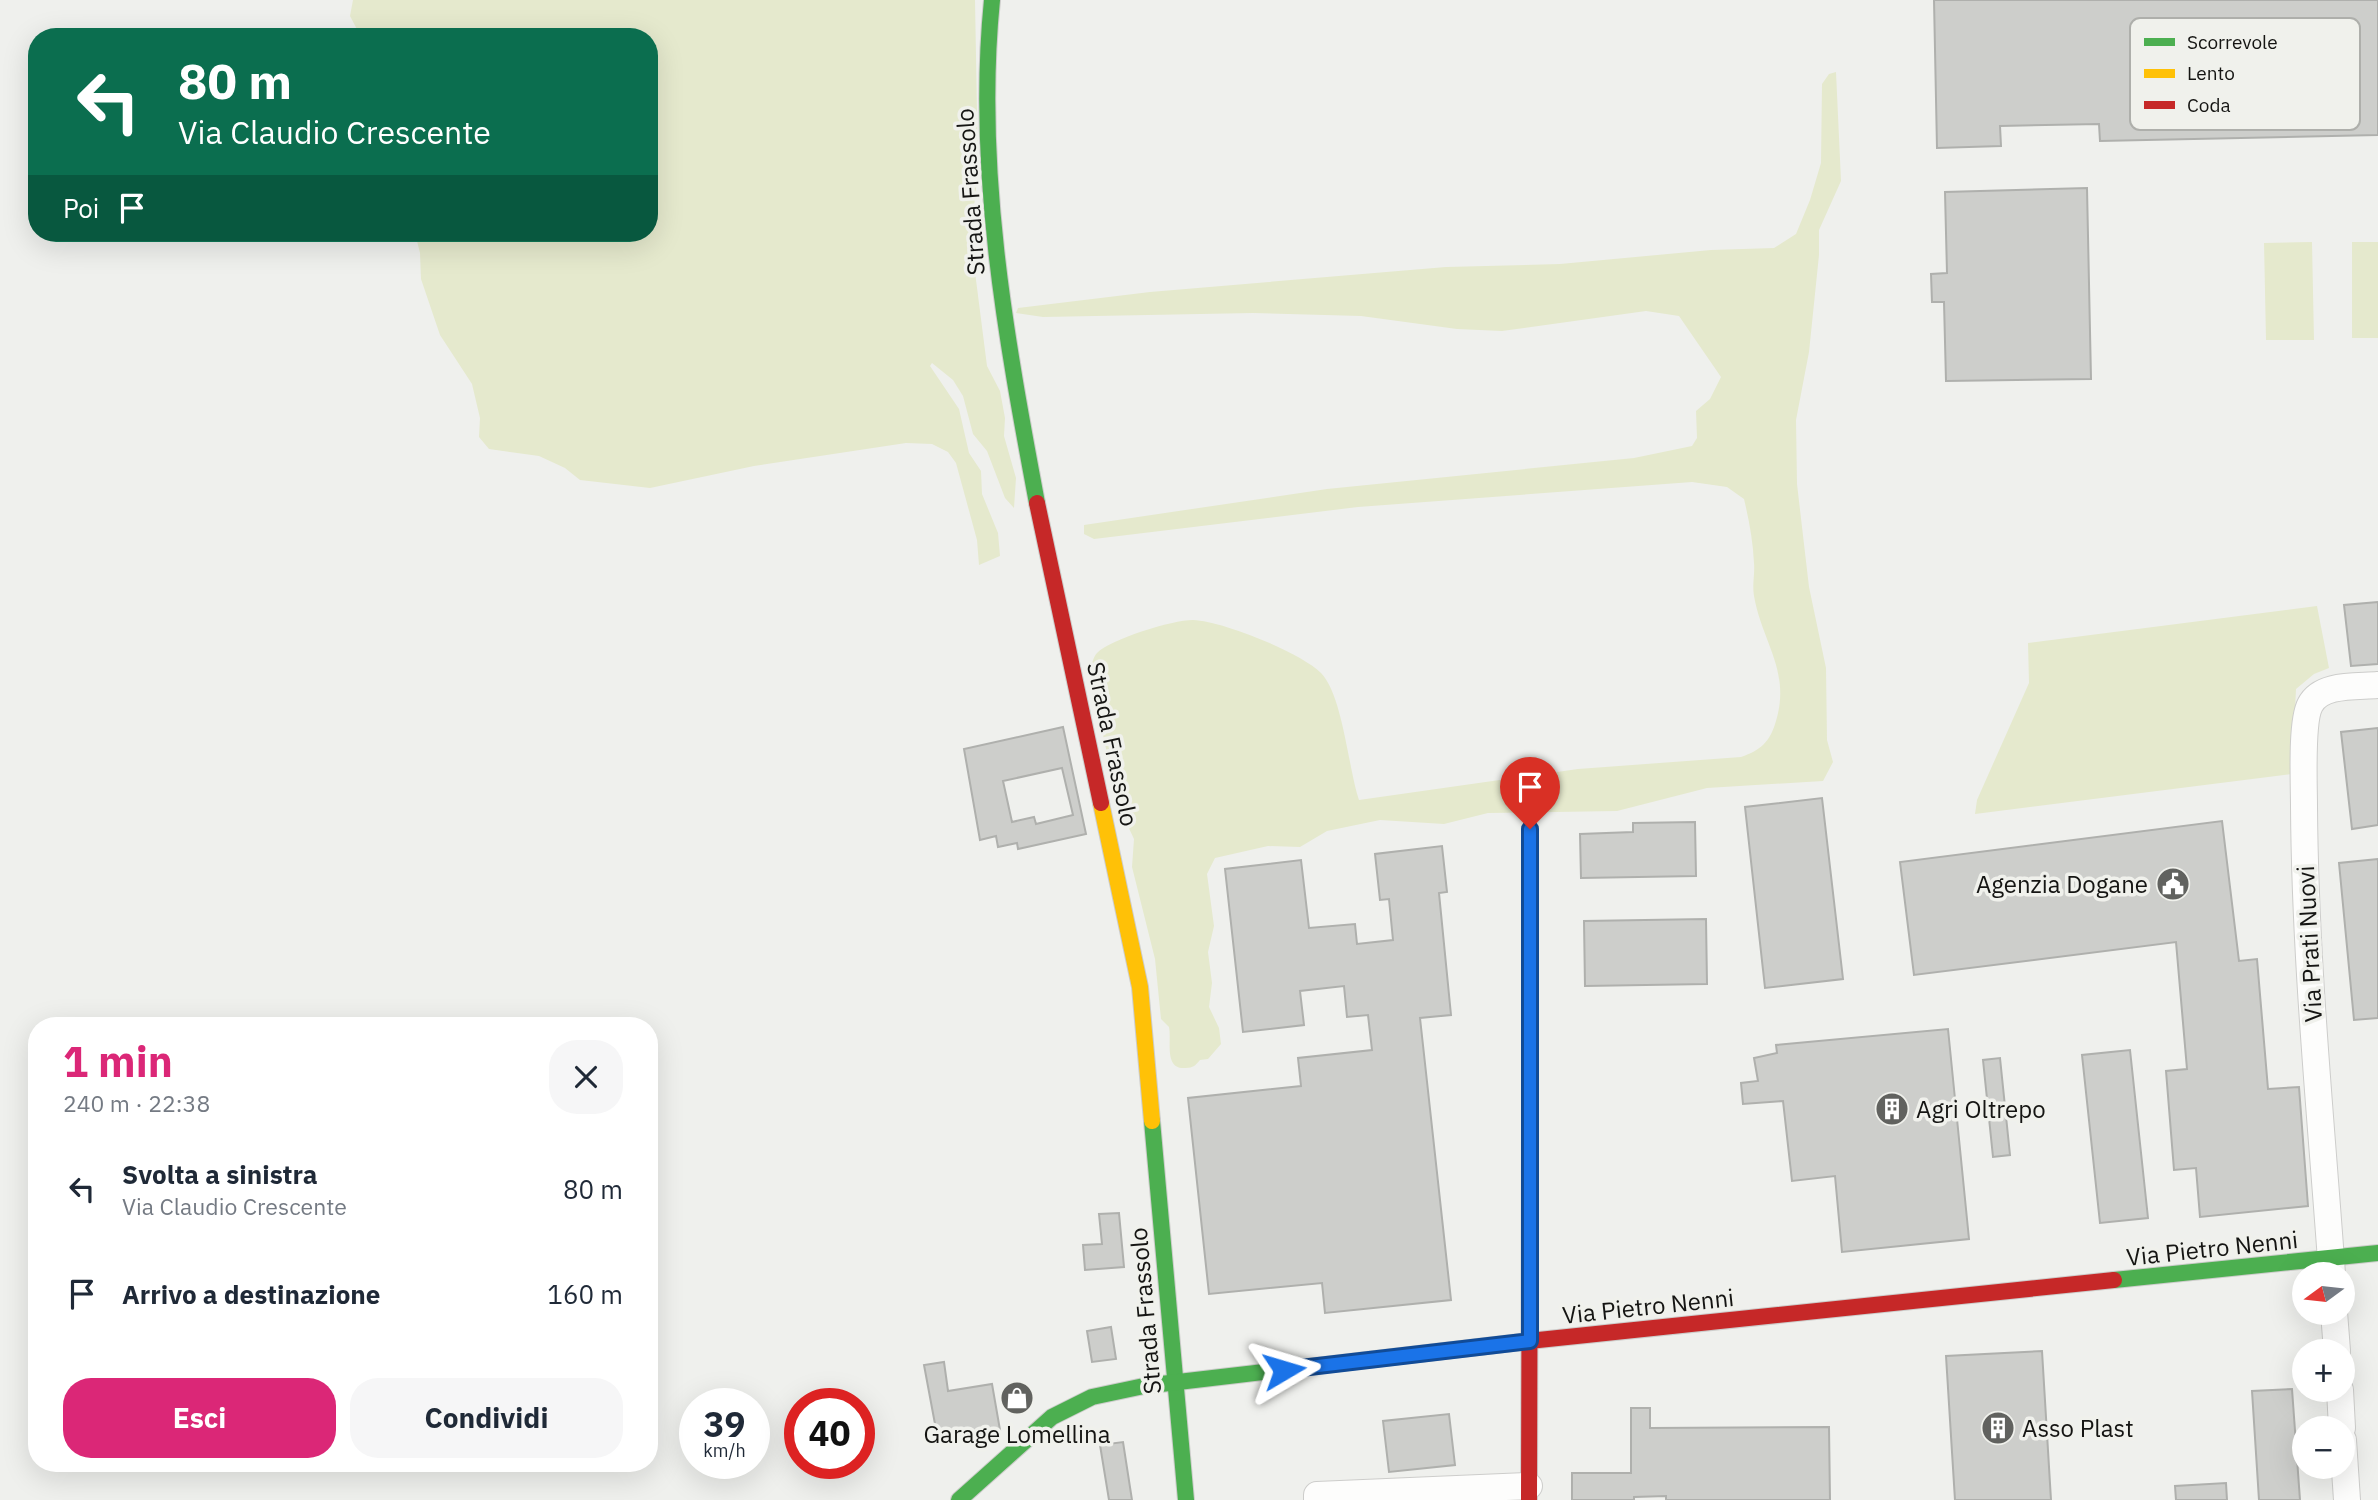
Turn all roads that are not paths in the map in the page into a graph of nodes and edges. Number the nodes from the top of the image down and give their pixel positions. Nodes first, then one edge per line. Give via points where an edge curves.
1 (992, 0) edge
2 (2378, 685) edge
3 (1530, 829) dead end
4 (2378, 1253) edge
5 (2331, 1262) edge
6 (2345, 1262) edge
7 (2292, 1270) edge
8 (1530, 1341) junction
9 (1174, 1382) junction
10 (2346, 1479) edge
11 (1529, 1493) edge
12 (959, 1500) edge
13 (1186, 1500) edge
14 (1317, 1500) edge
15 (2347, 1500) edge

1 - 9 street, Strada Frassolo via 986,59 988,139 1005,334 1140,987
2 - 5 street, Via Prati Nuovi via 2316,695 2307,719 2305,869
3 - 8 street
4 - 6 street, Via Pietro Nenni
7 - 8 street, Via Pietro Nenni
8 - 9 street, Via Pietro Nenni
8 - 11 street
9 - 12 street, Via Pietro Nenni via 1092,1398 1052,1417
9 - 13 street, Strada Frassolo
10 - 15 street
11 - 14 street via 1317,1495

